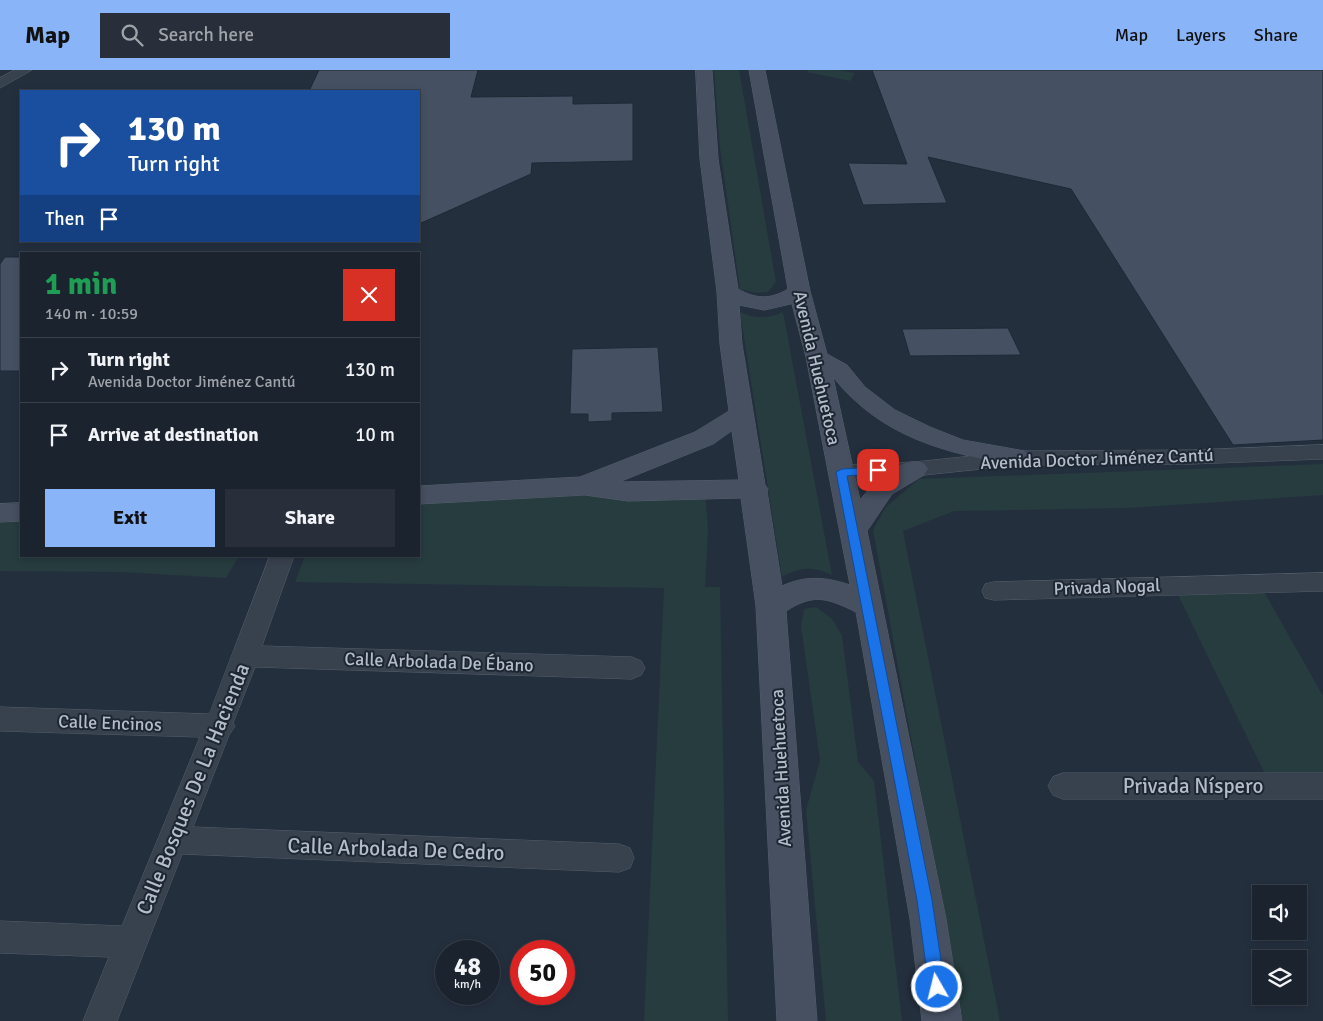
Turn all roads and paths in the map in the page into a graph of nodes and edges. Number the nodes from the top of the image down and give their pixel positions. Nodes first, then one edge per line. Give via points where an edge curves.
1 (25, 70) edge
2 (704, 70) edge
3 (757, 70) edge
4 (0, 84) edge
5 (799, 291) junction
6 (728, 292) junction
7 (817, 357) junction
8 (741, 414) junction
9 (1323, 452) edge
10 (1020, 458) junction
11 (914, 468) junction
12 (842, 472) junction
13 (585, 486) junction
14 (755, 489) junction
15 (420, 495) edge
16 (0, 512) edge
17 (20, 512) edge
18 (853, 530) junction
19 (282, 557) edge
20 (1323, 582) edge
21 (994, 591) dead end
22 (771, 606) junction
23 (869, 606) junction
24 (247, 656) junction
25 (632, 668) dead end
26 (0, 719) edge
27 (220, 726) junction
28 (1063, 786) dead end
29 (1323, 786) edge
30 (172, 840) junction
31 (620, 858) dead end
32 (0, 937) edge
33 (131, 942) junction
34 (100, 1021) edge
35 (796, 1021) edge
36 (942, 1021) edge

1 - 4 street
2 - 6 main road, Avenida Huehuetoca via 709,159
3 - 5 main road, Avenida Huehuetoca
5 - 6 main road via 786,301 765,304 743,301
5 - 7 main road, Avenida Huehuetoca
6 - 8 main road, Avenida Huehuetoca
7 - 10 main road via 839,370 857,392 886,415 921,433 959,447
7 - 12 main road, Avenida Huehuetoca
8 - 13 main road via 704,438
8 - 14 main road, Avenida Huehuetoca
9 - 10 street, Avenida Doctor Jiménez Cantú
10 - 11 street, Avenida Doctor Jiménez Cantú
11 - 12 street, Avenida Doctor Jiménez Cantú
11 - 18 main road via 883,488
12 - 18 main road, Avenida Huehuetoca
13 - 14 main road via 628,492
13 - 15 main road
14 - 22 main road, Avenida Huehuetoca
16 - 17 main road
18 - 23 main road, Avenida Huehuetoca
19 - 24 street, Calle Bosques De La Hacienda
20 - 21 street, Privada Nogal
22 - 23 main road via 792,593 816,587 841,592
22 - 35 main road, Avenida Huehuetoca
23 - 36 main road, Avenida Huehuetoca via 928,919
24 - 25 street, Calle Arbolada De Ébano
24 - 27 street, Calle Bosques De La Hacienda
26 - 27 street, Calle Encinos
27 - 30 street, Calle Bosques De La Hacienda
28 - 29 street, Privada Níspero
30 - 31 street, Calle Arbolada De Cedro
30 - 33 street, Calle Bosques De La Hacienda
32 - 33 street
33 - 34 street, Calle Bosques De La Hacienda

